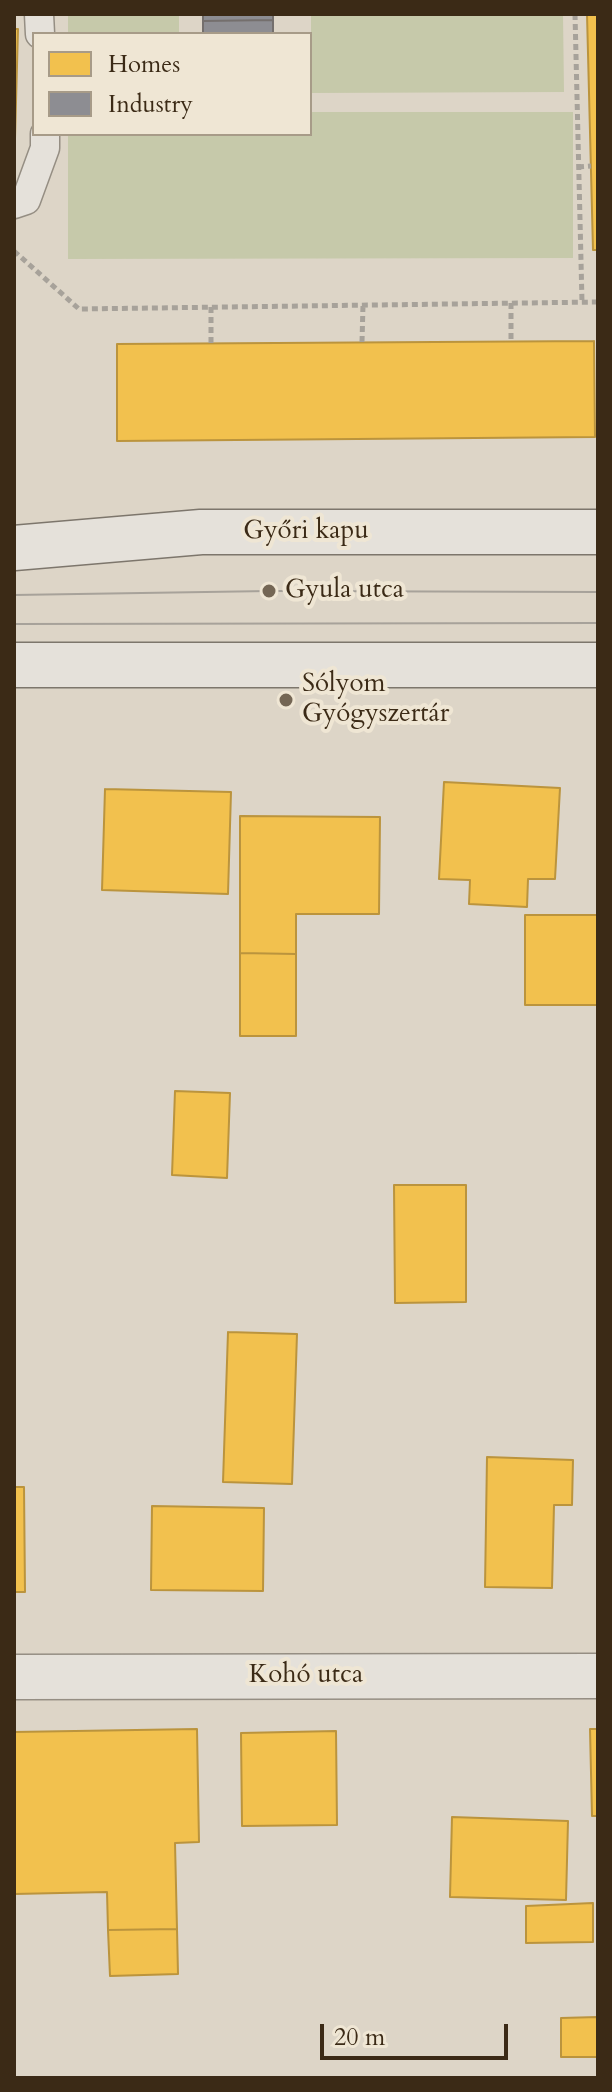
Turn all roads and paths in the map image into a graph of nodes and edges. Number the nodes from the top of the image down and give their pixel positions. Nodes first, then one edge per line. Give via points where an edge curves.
1 (575, 14) edge
2 (45, 136) edge
3 (591, 166) dead end
4 (578, 167) junction
5 (14, 204) edge
6 (14, 251) edge
7 (582, 302) junction
8 (598, 302) edge
9 (511, 303) junction
10 (363, 305) junction
11 (211, 307) junction
12 (511, 341) dead end
13 (362, 342) dead end
14 (211, 343) dead end
15 (598, 532) edge
16 (14, 548) edge
17 (14, 665) edge
18 (598, 665) edge
19 (598, 1676) edge
20 (14, 1677) edge

1 - 4 path
2 - 5 lane via 26,200
3 - 4 path
4 - 7 path
6 - 11 path via 79,309
7 - 8 path
7 - 9 path
9 - 10 path
9 - 12 path
10 - 11 path
10 - 13 path
11 - 14 path
15 - 16 street, Győri kapu via 201,532
17 - 18 street
19 - 20 street, Kohó utca

